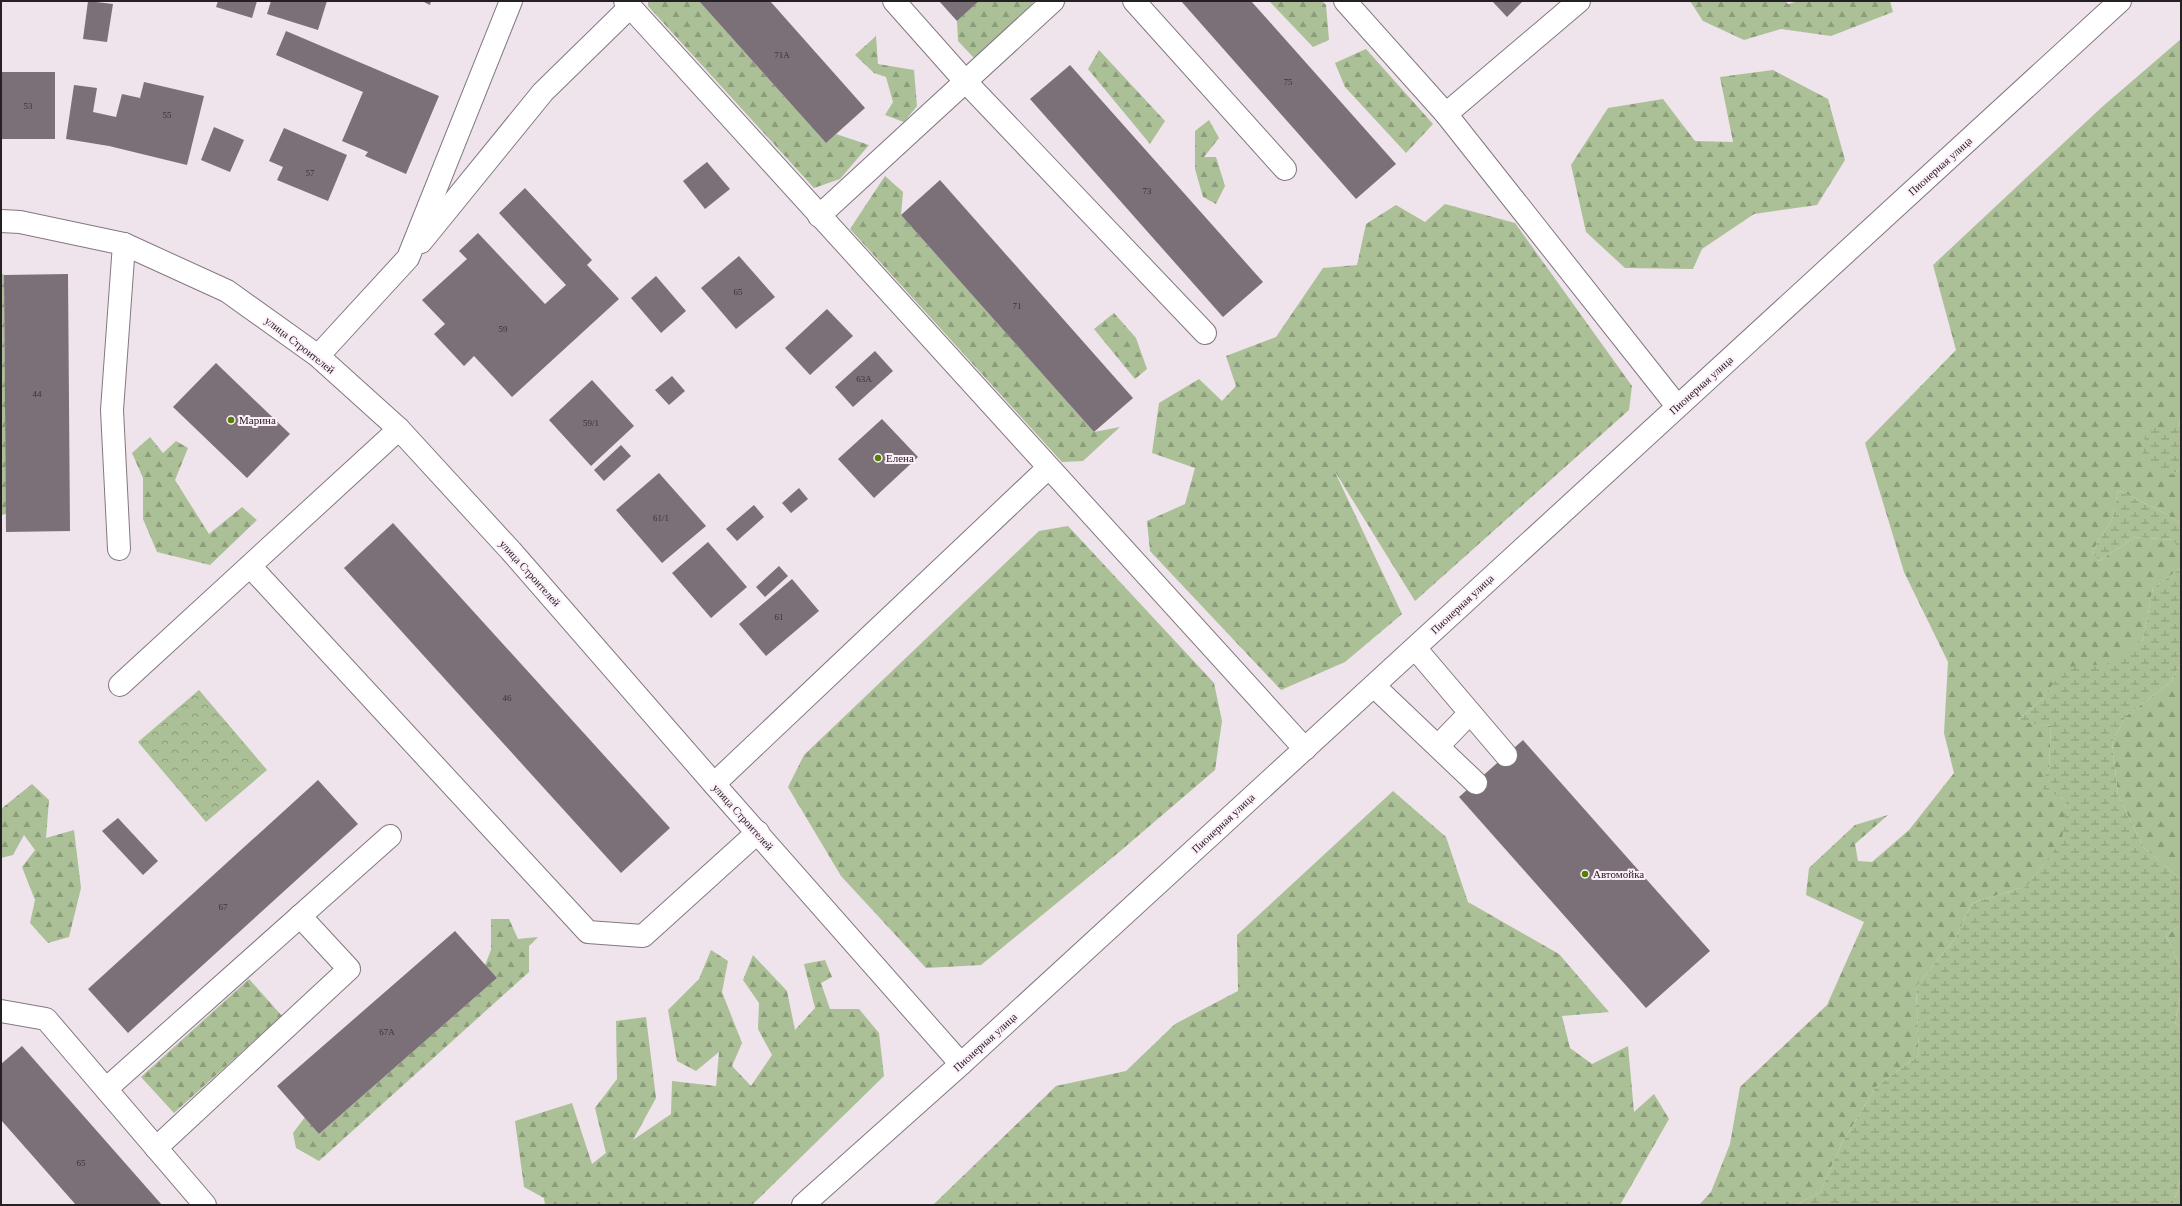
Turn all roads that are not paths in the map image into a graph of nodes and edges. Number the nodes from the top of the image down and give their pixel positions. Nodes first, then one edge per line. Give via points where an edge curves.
1 (511, 1) edge
2 (894, 1) edge
3 (1053, 1) edge
4 (1134, 1) edge
5 (1345, 1) edge
6 (1579, 1) edge
7 (2120, 1) edge
8 (628, 4) edge
9 (965, 81) junction
10 (1446, 114) junction
11 (1284, 169) dead end
12 (819, 216) junction
13 (1, 221) edge
14 (124, 244) junction
15 (408, 258) junction
16 (1205, 333) dead end
17 (318, 356) junction
18 (1677, 406) junction
19 (399, 429) junction
20 (1048, 468) junction
21 (119, 549) dead end
22 (250, 566) junction
23 (1415, 648) junction
24 (120, 685) dead end
25 (1374, 686) junction
26 (1470, 712) junction
27 (1438, 746) junction
28 (1305, 749) junction
29 (1506, 755) dead end
30 (1476, 783) dead end
31 (714, 784) junction
32 (758, 832) junction
33 (390, 836) dead end
34 (300, 916) junction
35 (2, 1009) edge
36 (962, 1064) junction
37 (106, 1089) junction
38 (156, 1148) junction
39 (205, 1205) edge
40 (803, 1205) edge

1 - 15 main road
2 - 9 main road
3 - 9 main road
4 - 11 main road
5 - 10 main road
6 - 10 main road
7 - 18 main road, Пионерная улица
8 - 12 main road
8 - 15 main road via 543,92
9 - 12 main road
9 - 16 main road
10 - 18 main road
12 - 20 main road
13 - 14 main road, улица Строителей via 20,222
14 - 17 main road, улица Строителей via 227,291
14 - 21 main road via 112,410
15 - 17 main road
17 - 19 main road, улица Строителей
18 - 23 main road, Пионерная улица
19 - 22 main road
19 - 31 main road, улица Строителей via 511,551
20 - 28 main road
20 - 31 main road
22 - 24 main road
22 - 32 main road via 588,932 643,936
23 - 25 main road, Пионерная улица
23 - 26 main road
25 - 27 main road
25 - 28 main road, Пионерная улица
26 - 27 main road
26 - 29 main road
27 - 30 main road
28 - 36 main road, Пионерная улица
31 - 32 main road, улица Строителей
32 - 36 main road, улица Строителей
33 - 34 main road
34 - 37 main road
34 - 38 main road via 349,969
35 - 37 main road via 46,1019
36 - 40 main road, Пионерная улица
37 - 38 main road
38 - 39 main road

